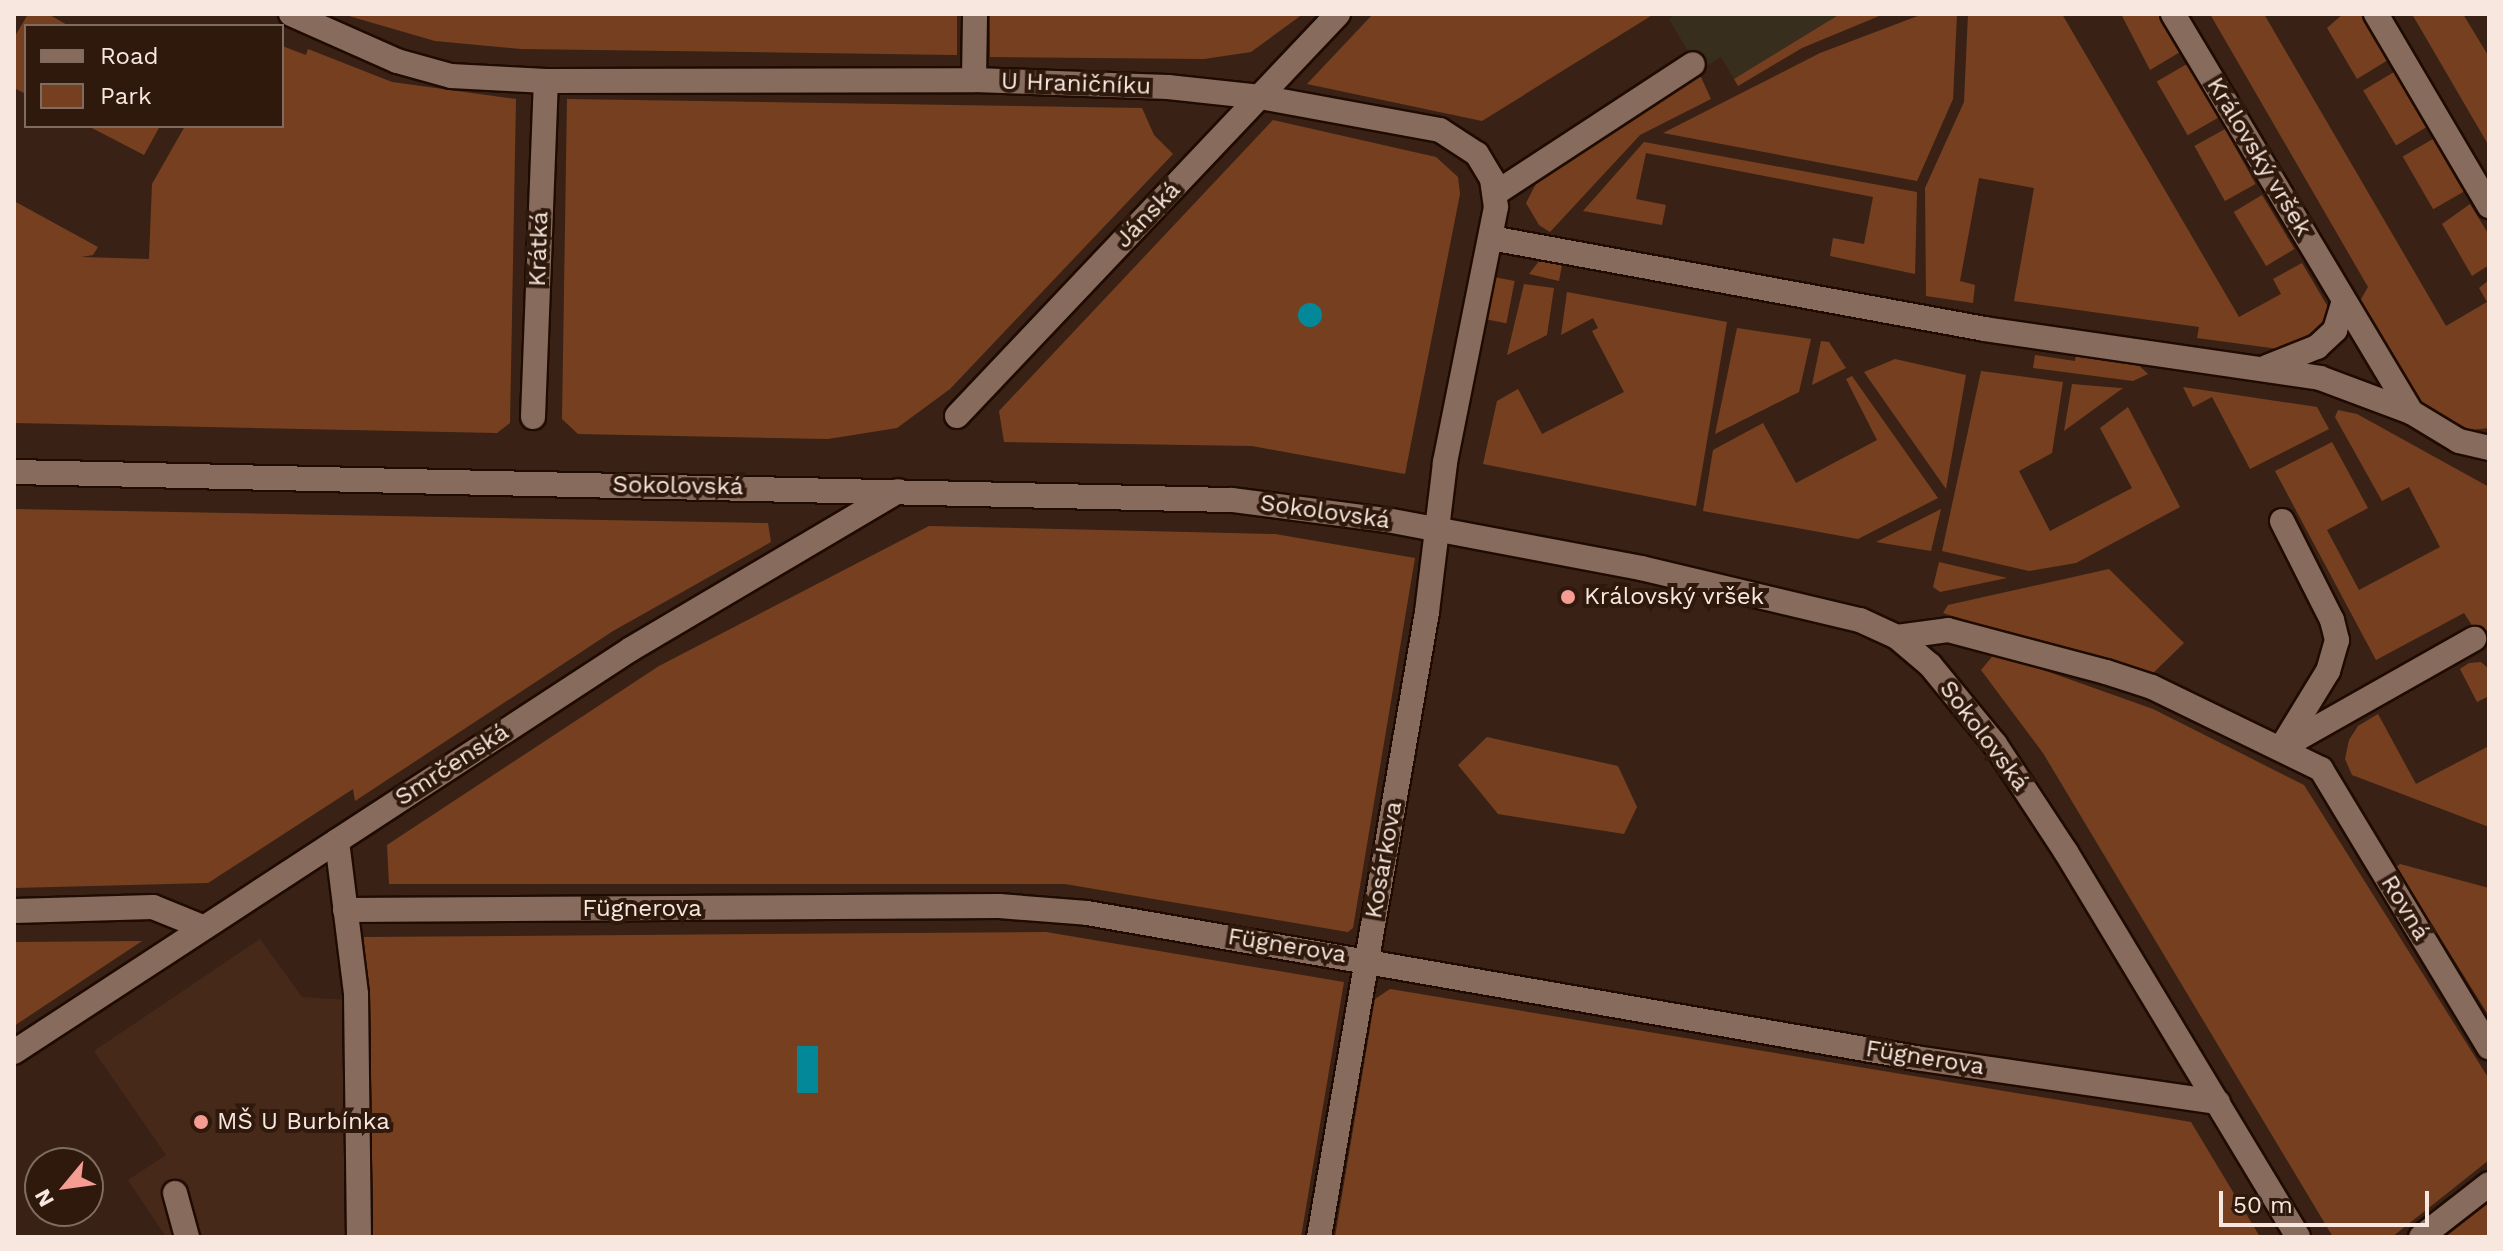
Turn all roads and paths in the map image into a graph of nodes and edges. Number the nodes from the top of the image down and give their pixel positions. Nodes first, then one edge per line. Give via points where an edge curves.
1 (291, 14) edge
2 (975, 14) edge
3 (1338, 14) edge
4 (2173, 14) edge
5 (2376, 14) edge
6 (1693, 64) dead end
7 (974, 80) junction
8 (546, 81) junction
9 (1260, 97) junction
10 (1496, 193) junction
11 (2489, 206) edge
12 (1491, 238) junction
13 (2344, 301) junction
14 (2261, 368) junction
15 (2411, 412) junction
16 (957, 416) dead end
17 (533, 417) dead end
18 (2489, 448) edge
19 (14, 472) edge
20 (898, 491) junction
21 (2282, 521) dead end
22 (1438, 530) junction
23 (1897, 637) junction
24 (2474, 639) dead end
25 (2281, 748) junction
26 (337, 841) junction
27 (345, 910) junction
28 (14, 911) edge
29 (200, 926) junction
30 (1367, 959) junction
31 (2489, 1047) edge
32 (14, 1052) edge
33 (2218, 1102) junction
34 (2489, 1184) edge
35 (175, 1193) dead end
36 (187, 1237) edge
37 (359, 1237) edge
38 (1319, 1237) edge
39 (2298, 1237) edge
40 (2421, 1237) edge

1 - 8 street, U Hraničníku via 383,55 451,76
2 - 7 street
3 - 9 street, Jánská
4 - 13 street, Královský vršek
5 - 11 street
6 - 10 street
7 - 8 street, U Hraničníku
7 - 9 street, U Hraničníku via 1168,87
8 - 17 street, Krátká
9 - 10 street, U Hraničníku via 1440,130 1477,154
9 - 16 street, Jánská
10 - 12 street
12 - 14 street, Královský vršek via 1985,329
12 - 22 street via 1445,463
13 - 14 street, Královský vršek via 2335,330 2317,347
13 - 15 street, Královský vršek
14 - 15 street, Královský vršek via 2320,378
15 - 18 street, Královský vršek via 2459,441
19 - 20 street, Sokolovská
20 - 22 street, Sokolovská via 1232,500
20 - 26 street, Smrčenská via 631,649
21 - 25 street via 2337,640 2328,671
22 - 23 street, Sokolovská via 1787,600 1860,620
22 - 30 street, Kosárkova
23 - 25 street via 1944,629 2050,655 2152,687
23 - 33 street, Sokolovská via 1950,686 1995,744
24 - 25 street
25 - 31 street, Rovná via 2321,769
26 - 27 street
26 - 29 street, Smrčenská
27 - 30 street, Fügnerova via 999,906 1087,913
27 - 37 street via 356,994
28 - 29 street via 153,907
29 - 32 street, Smrčenská
30 - 33 street, Fügnerova via 1916,1058
30 - 38 street, Kosárkova
33 - 39 street, Sokolovská
34 - 40 street
35 - 36 street

